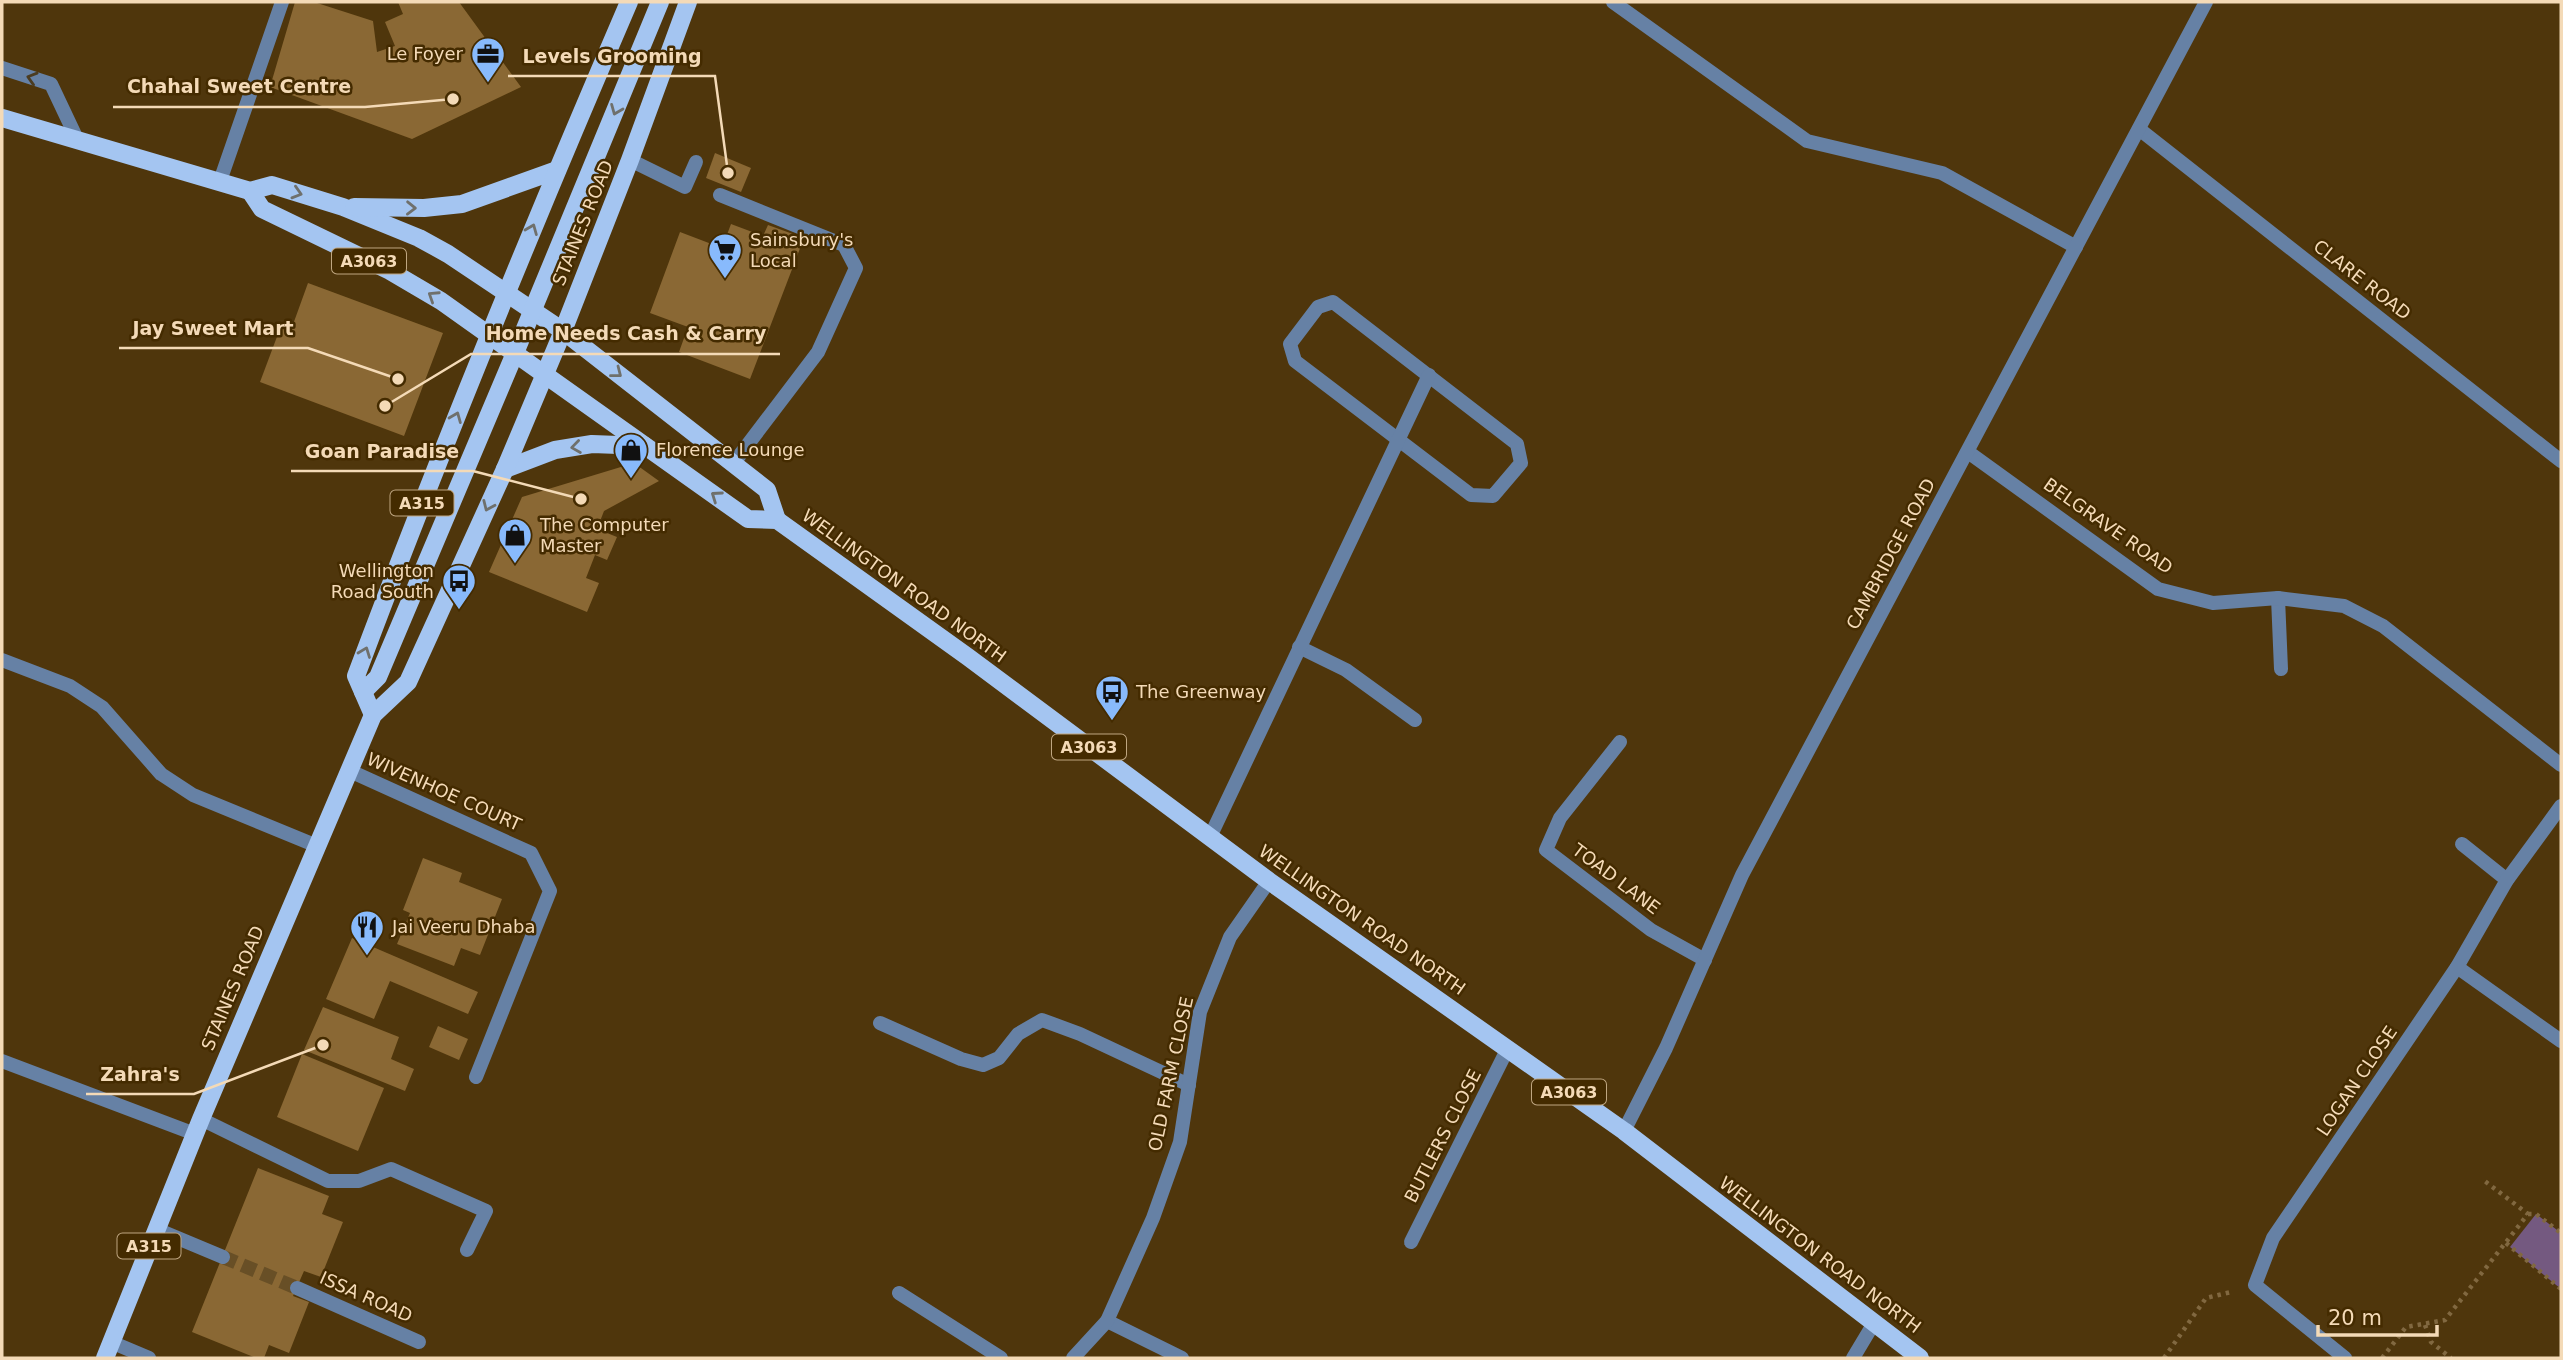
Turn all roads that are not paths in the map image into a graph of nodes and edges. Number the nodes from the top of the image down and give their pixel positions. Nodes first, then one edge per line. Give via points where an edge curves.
1 (282, 2) edge
2 (629, 2) edge
3 (660, 2) edge
4 (688, 2) edge
5 (1613, 2) edge
6 (2206, 2) edge
7 (2, 68) edge
8 (2, 118) edge
9 (2139, 129) junction
10 (77, 139) junction
11 (630, 160) junction
12 (696, 162) dead end
13 (557, 170) junction
14 (220, 181) junction
15 (250, 191) junction
16 (720, 195) dead end
17 (343, 207) junction
18 (2076, 247) junction
19 (506, 292) junction
20 (533, 310) junction
21 (563, 331) junction
22 (489, 335) junction
23 (515, 354) junction
24 (544, 374) junction
25 (1429, 376) junction
26 (1398, 440) junction
27 (645, 446) junction
28 (1968, 452) junction
29 (2561, 461) edge
30 (733, 464) junction
31 (505, 469) junction
32 (777, 520) junction
33 (2278, 598) junction
34 (1299, 648) junction
35 (2, 660) edge
36 (2281, 670) dead end
37 (363, 691) junction
38 (373, 715) junction
39 (1415, 720) dead end
40 (1620, 742) dead end
41 (2561, 765) edge
42 (350, 771) junction
43 (2561, 806) edge
44 (1210, 837) junction
45 (2462, 844) dead end
46 (317, 846) junction
47 (2507, 880) junction
48 (1269, 881) junction
49 (1705, 960) junction
50 (2457, 967) junction
51 (880, 1023) dead end
52 (2561, 1041) edge
53 (1508, 1048) junction
54 (2, 1061) edge
55 (476, 1077) dead end
56 (1189, 1085) junction
57 (198, 1126) junction
58 (1623, 1131) junction
59 (156, 1229) junction
60 (1411, 1242) dead end
61 (467, 1250) dead end
62 (223, 1256) tunnel mouth
63 (297, 1288) tunnel mouth
64 (899, 1293) dead end
65 (1107, 1321) junction
66 (1874, 1323) junction
67 (419, 1342) dead end
68 (108, 1350) edge
69 (149, 1358) edge
70 (1001, 1358) edge
71 (1073, 1358) edge
72 (1182, 1358) edge
73 (1853, 1358) edge
74 (1920, 1358) edge
75 (2344, 1358) edge

1 - 14 street
2 - 13 main road, A315
3 -> 20 main road
4 - 11 main road, STAINES ROAD / A315
5 - 18 street via 1807,141 1942,173
6 - 9 street, CAMBRIDGE ROAD
10 -> 7 street via 51,84
8 - 10 main road, A3063
9 - 18 street, CAMBRIDGE ROAD
9 - 29 street, CLARE ROAD
10 - 14 main road, A3063
11 - 12 street via 685,187
11 - 21 main road, STAINES ROAD / A315
17 -> 13 main road via 462,204
19 -> 13 main road, A315
14 - 15 main road, A3063
15 -> 17 main road, A3063 via 272,185
22 -> 15 main road, WELLINGTON ROAD NORTH / A3063 via 418,286 262,209
16 - 30 street via 844,245 856,268 818,352
17 - 19 main road, A3063 via 419,238
18 - 28 street, CAMBRIDGE ROAD
19 - 20 main road, A3063
19 - 22 main road, A315
20 - 21 main road, A3063
20 - 23 main road
21 - 24 main road, STAINES ROAD / A315
21 -> 30 main road, WELLINGTON ROAD NORTH / A3063
22 - 23 main road, WELLINGTON ROAD NORTH / A3063
37 -> 22 main road, A315 via 356,676
23 - 24 main road, WELLINGTON ROAD NORTH / A3063
23 - 37 main road via 378,677
24 - 27 main road, WELLINGTON ROAD NORTH / A3063
24 - 31 main road, STAINES ROAD / A315
25 - 26 street
25 - 26 street via 1517,444 1521,463 1493,496 1471,495
25 - 26 street via 1334,302 1318,307 1290,344 1295,361
26 - 34 street
27 -> 31 main road via 592,444 555,450
32 -> 27 main road, WELLINGTON ROAD NORTH / A3063 via 748,519
28 - 33 street, BELGRAVE ROAD via 2158,589 2213,603
28 - 49 street, CAMBRIDGE ROAD via 1742,875
30 - 32 main road, WELLINGTON ROAD NORTH / A3063 via 767,490
31 -> 38 main road, STAINES ROAD / A315 via 408,682
32 - 44 main road, WELLINGTON ROAD NORTH / A3063
33 - 36 street
33 - 41 street, BELGRAVE ROAD via 2344,606 2383,626
34 - 39 street via 1346,670
34 - 44 street
35 - 46 street via 70,686 102,707 161,774 193,795
37 - 38 main road, A315
38 - 42 main road, STAINES ROAD / A315
40 - 49 street, TOAD LANE via 1560,818 1546,850 1651,930
42 - 46 main road, STAINES ROAD / A315
42 - 55 street, WIVENHOE COURT via 531,853 550,891
43 - 47 street, LOGAN CLOSE
44 - 48 main road, WELLINGTON ROAD NORTH / A3063
45 - 47 street
46 - 57 main road, STAINES ROAD / A315
47 - 50 street, LOGAN CLOSE
48 - 53 main road, WELLINGTON ROAD NORTH / A3063
48 - 56 street, OLD FARM CLOSE via 1230,937 1200,1012
49 - 58 street, CAMBRIDGE ROAD
50 - 52 street
50 - 75 street, LOGAN CLOSE via 2273,1238 2255,1285
51 - 56 street via 983,1065 999,1058 1018,1034 1042,1020
53 - 58 main road, WELLINGTON ROAD NORTH / A3063
53 - 60 street, BUTLERS CLOSE
54 - 57 street
56 - 65 street, OLD FARM CLOSE via 1180,1142
57 - 59 main road, STAINES ROAD / A315
57 - 61 street via 328,1181 359,1181 391,1169 486,1211
58 - 66 main road, WELLINGTON ROAD NORTH / A3063
59 - 62 street
59 - 68 main road, STAINES ROAD / A315
63 - 67 street, ISSA ROAD
64 - 70 street
65 - 71 street, OLD FARM CLOSE
65 - 72 street
66 - 73 street
66 - 74 main road, WELLINGTON ROAD NORTH / A3063
68 - 69 street

